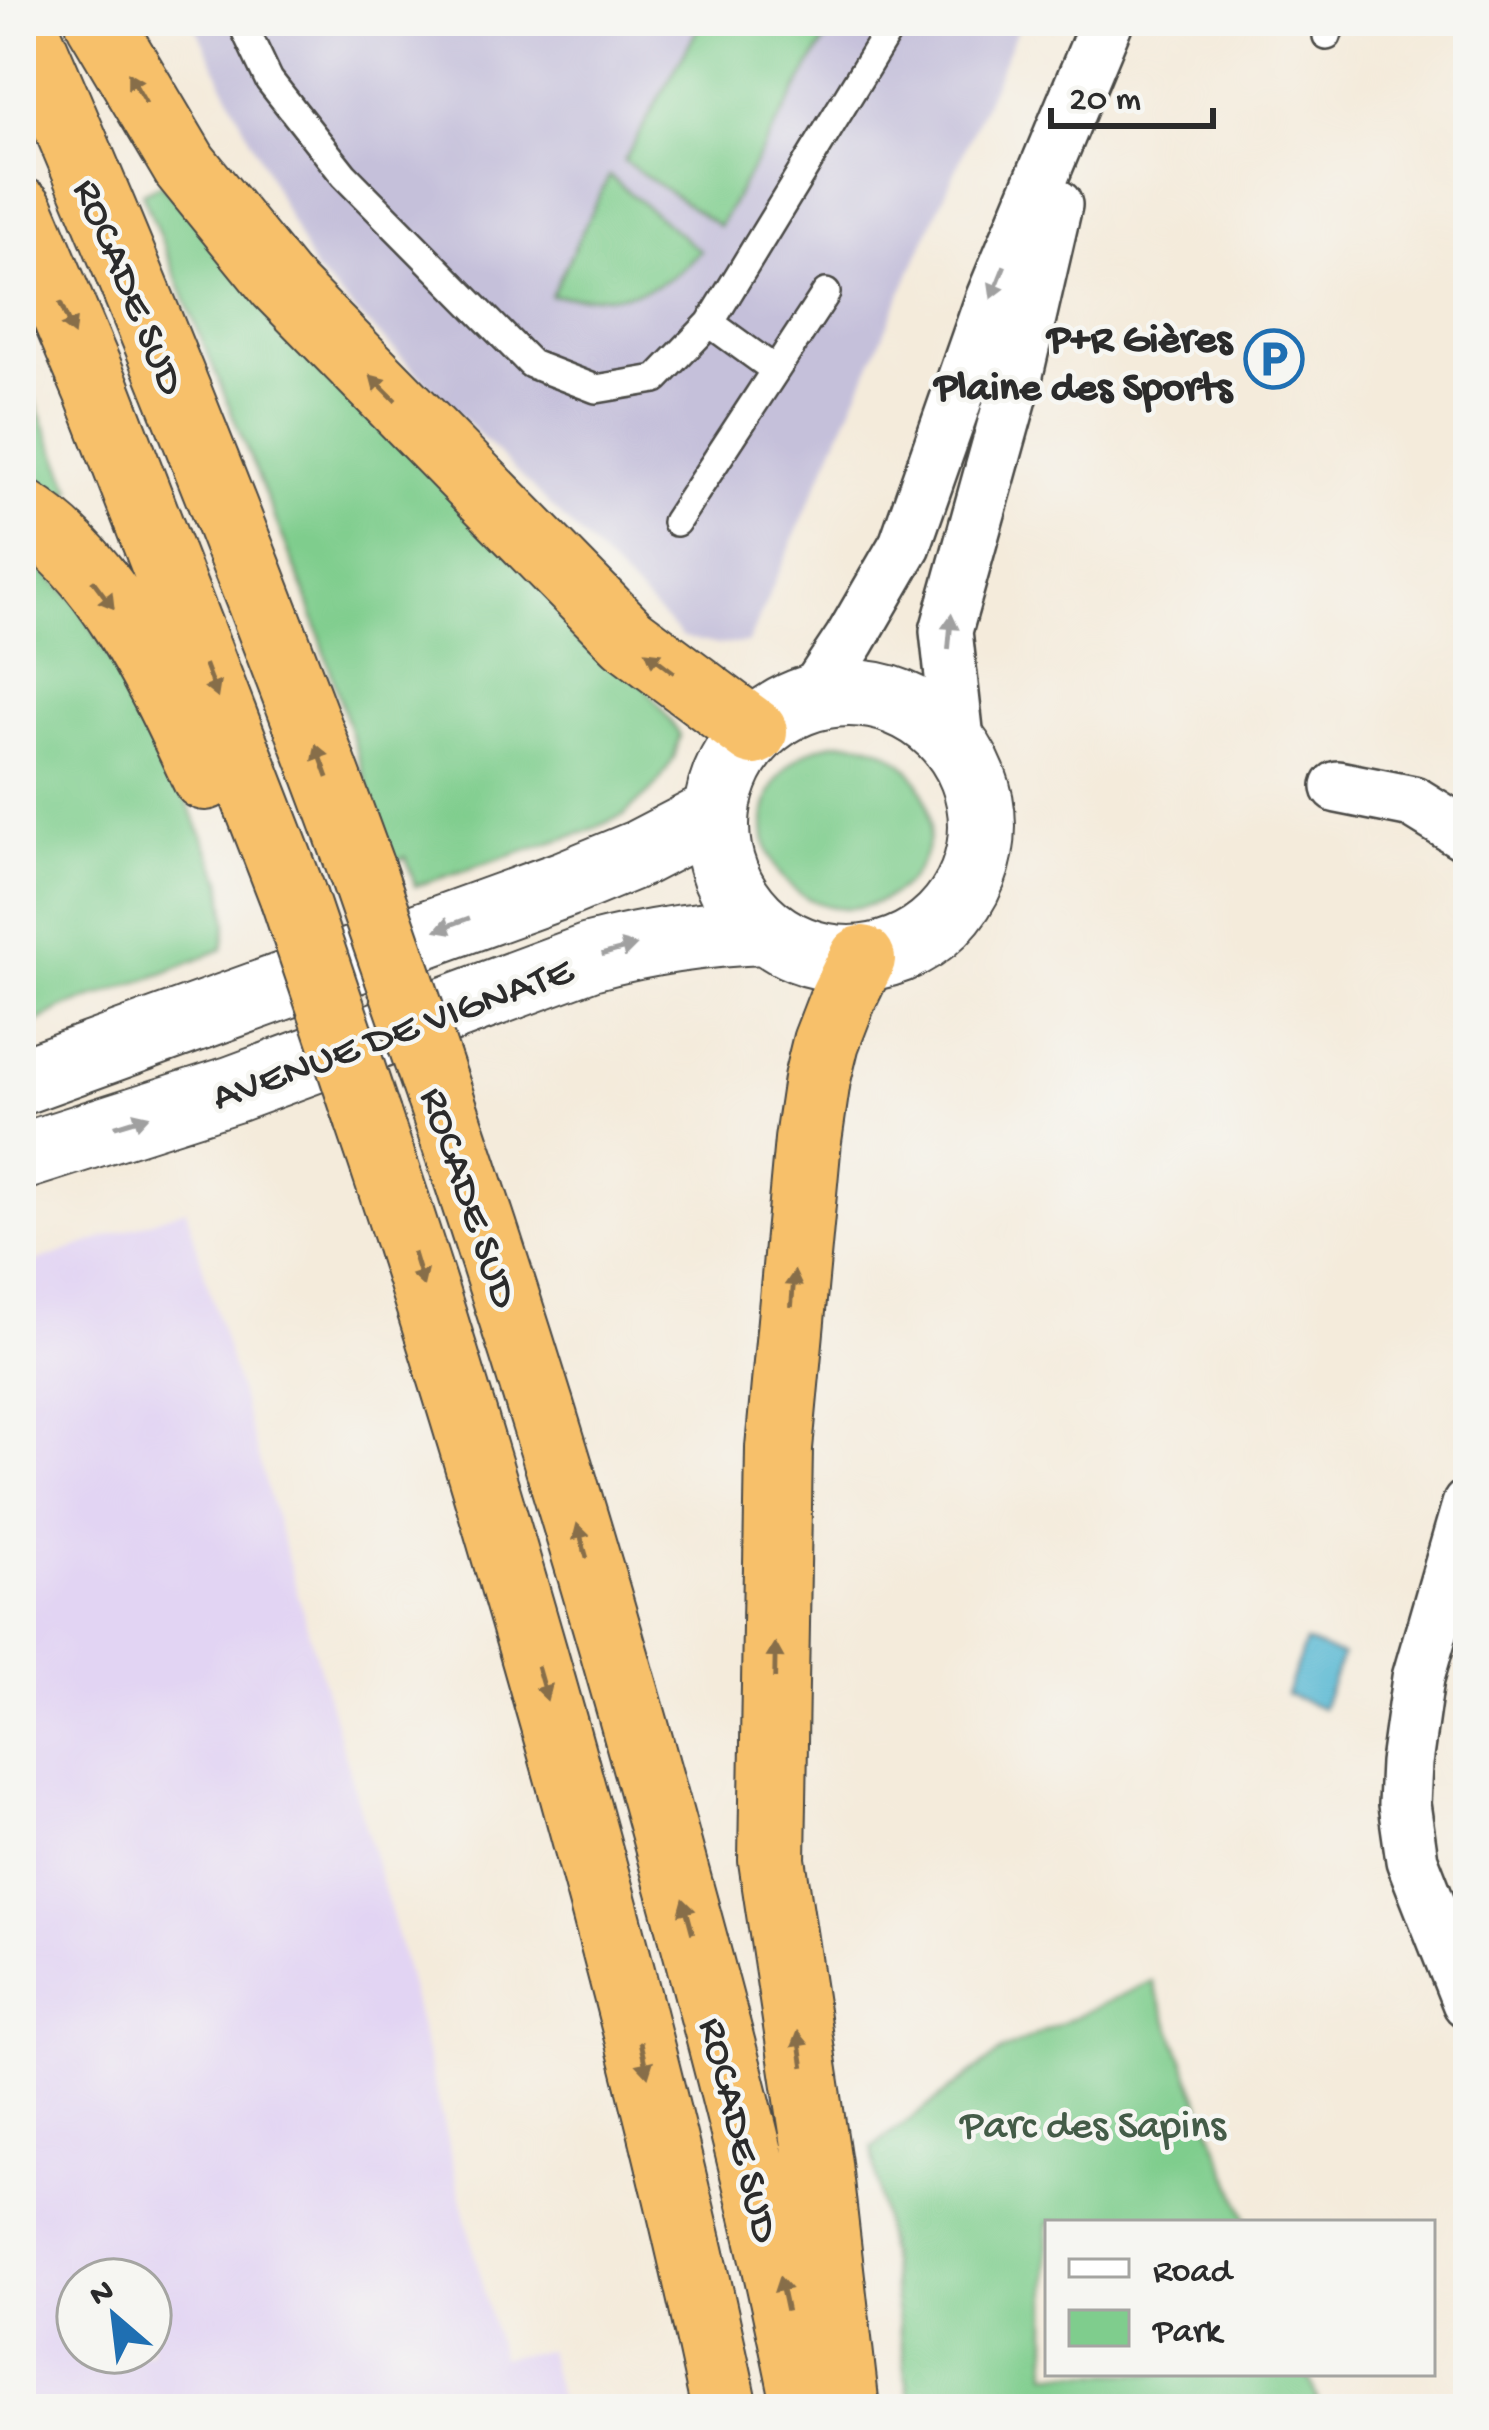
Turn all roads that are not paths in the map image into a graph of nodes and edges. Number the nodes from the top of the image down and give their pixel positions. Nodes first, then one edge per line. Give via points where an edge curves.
1 (22, 21) edge
2 (99, 21) edge
3 (241, 21) edge
4 (894, 21) edge
5 (1099, 39) edge
6 (21, 211) edge
7 (826, 292) dead end
8 (710, 323) junction
9 (775, 370) junction
10 (21, 512) edge
11 (676, 522) dead end
12 (812, 697) junction
13 (754, 732) junction
14 (959, 748) junction
15 (1339, 787) dead end
16 (716, 814) junction
17 (1468, 836) edge
18 (280, 902) junction
19 (766, 931) junction
20 (862, 959) junction
21 (21, 1081) edge
22 (21, 1156) edge
23 (1468, 1505) edge
24 (1468, 2002) edge
25 (725, 2409) edge
26 (806, 2409) edge
27 (846, 2409) edge

26 -> 1 highway, ROCADE SUD, bridge via 706,1983 549,1429 302,706
13 -> 2 highway via 628,638 280,284 185,166
3 - 8 lane via 269,80 344,176 532,364 596,389 656,379
4 - 8 lane
5 -> 12 street via 991,300 905,544
14 -> 5 street via 946,632
6 -> 18 highway, ROCADE SUD via 97,390
7 - 9 lane
8 - 9 lane
9 - 11 lane
10 -> 18 highway via 85,570 137,642
12 - 13 street
12 - 14 street via 878,694 937,724
13 - 16 street via 728,769
14 - 20 street via 983,813 971,881 927,935
15 - 17 street via 1413,802
16 - 19 street via 728,884
16 -> 21 street, AVENUE DE VIGNATE via 565,884
18 -> 25 highway, ROCADE SUD, bridge via 392,1186 489,1497 632,2011
19 - 20 street via 802,951
22 -> 19 street, AVENUE DE VIGNATE via 234,1089 590,957 710,932
27 -> 20 highway via 772,1860 780,1427 808,1140 826,1042
23 - 24 street via 1418,1678 1404,1804 1412,1860

